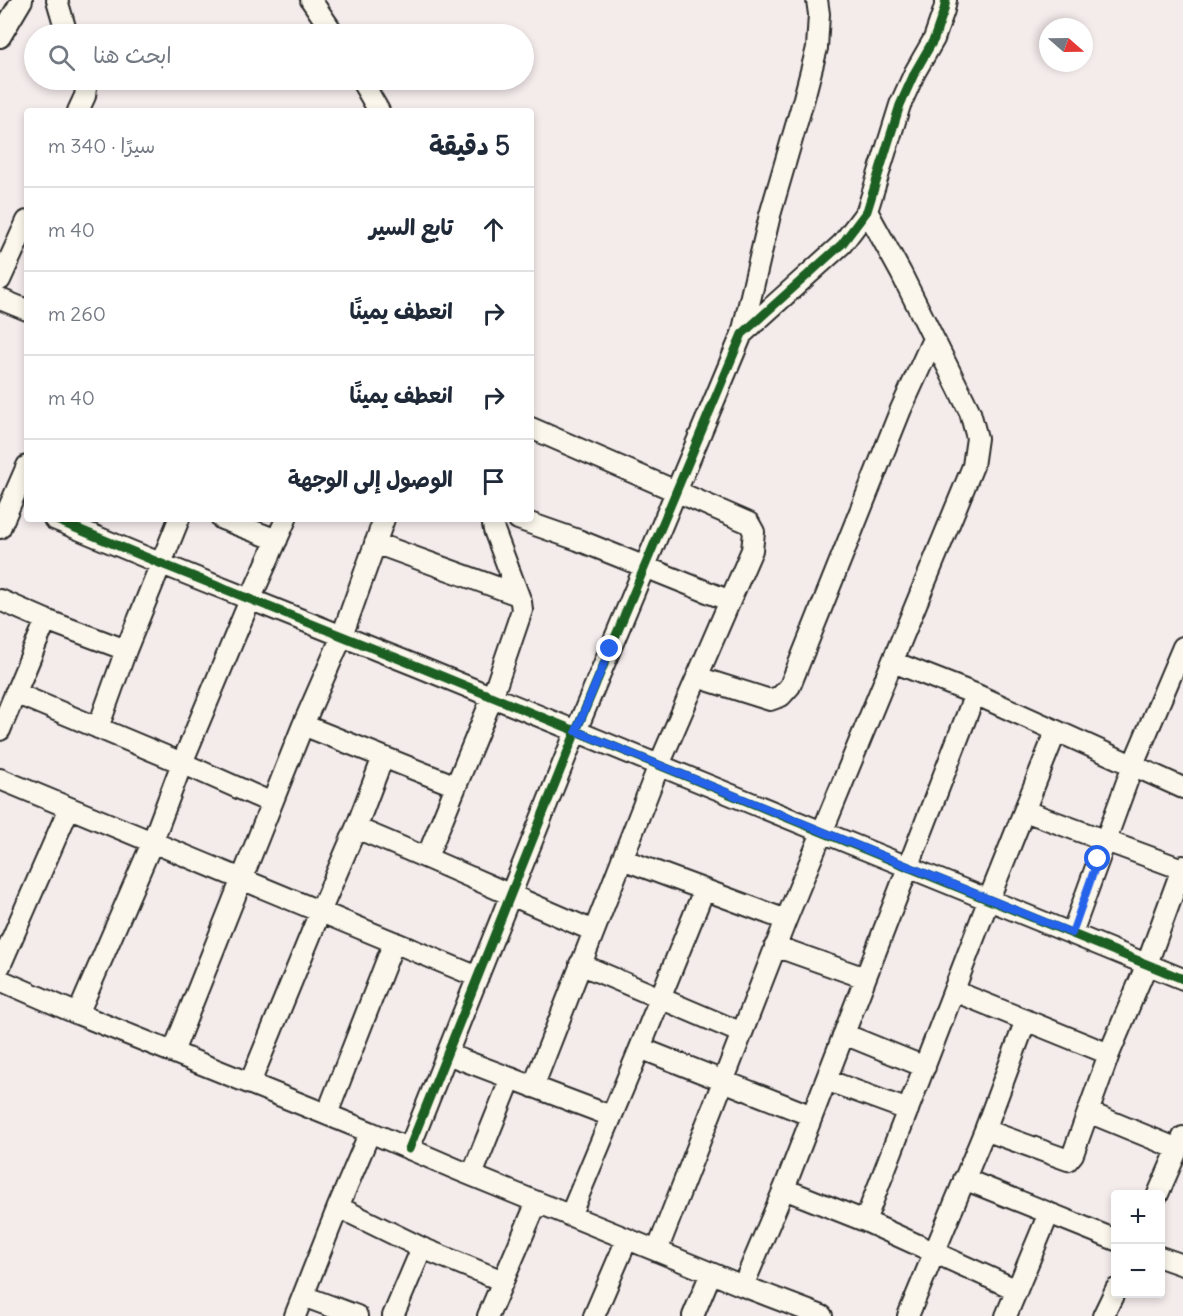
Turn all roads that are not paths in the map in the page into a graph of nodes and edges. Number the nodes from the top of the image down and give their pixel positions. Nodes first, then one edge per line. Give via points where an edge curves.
1 (22, 0) edge
2 (57, 0) edge
3 (311, 0) edge
4 (817, 0) edge
5 (946, 0) edge
6 (64, 24) edge
7 (327, 24) edge
8 (0, 37) edge
9 (86, 90) edge
10 (367, 90) edge
11 (79, 108) edge
12 (377, 108) edge
13 (867, 211) junction
14 (24, 228) edge
15 (0, 280) edge
16 (0, 299) edge
17 (24, 309) edge
18 (742, 334) junction
19 (933, 339) junction
20 (534, 429) edge
21 (24, 474) edge
22 (676, 490) junction
23 (13, 502) edge
24 (61, 522) edge
25 (178, 522) edge
26 (230, 522) edge
27 (285, 522) edge
28 (383, 522) edge
29 (493, 522) edge
30 (527, 522) edge
31 (0, 528) edge
32 (277, 540) junction
33 (375, 543) junction
34 (162, 564) junction
35 (644, 567) junction
36 (518, 595) junction
37 (0, 600) edge
38 (250, 600) junction
39 (730, 601) junction
40 (46, 620) junction
41 (342, 636) junction
42 (1183, 647) edge
43 (126, 650) junction
44 (893, 662) junction
45 (697, 677) junction
46 (15, 693) junction
47 (975, 694) junction
48 (492, 698) junction
49 (303, 725) junction
50 (98, 728) junction
51 (0, 730) edge
52 (576, 731) junction
53 (1056, 731) junction
54 (383, 757) junction
55 (182, 763) junction
56 (659, 765) junction
57 (1133, 765) junction
58 (0, 779) edge
59 (456, 786) junction
60 (1183, 788) edge
61 (272, 803) junction
62 (69, 808) junction
63 (1024, 811) junction
64 (356, 828) junction
65 (822, 832) junction
66 (1105, 841) junction
67 (152, 843) junction
68 (427, 857) junction
69 (622, 859) junction
70 (908, 866) junction
71 (1182, 867) edge
72 (242, 880) junction
73 (704, 890) junction
74 (511, 896) junction
75 (989, 899) junction
76 (320, 912) junction
77 (786, 920) junction
78 (594, 931) junction
79 (1072, 933) junction
80 (394, 942) junction
81 (776, 946) junction
82 (580, 964) junction
83 (1147, 964) junction
84 (0, 966) edge
85 (478, 977) junction
86 (865, 978) junction
87 (1183, 979) edge
88 (0, 980) edge
89 (954, 991) junction
90 (660, 999) junction
91 (78, 1014) junction
92 (1026, 1020) junction
93 (742, 1033) junction
94 (844, 1035) junction
95 (640, 1048) junction
96 (173, 1052) junction
97 (447, 1053) junction
98 (1109, 1053) junction
99 (925, 1067) junction
100 (511, 1078) junction
101 (723, 1080) junction
102 (826, 1080) junction
103 (250, 1083) junction
104 (533, 1087) junction
105 (908, 1110) junction
106 (1088, 1112) junction
107 (327, 1114) junction
108 (611, 1116) junction
109 (812, 1116) junction
110 (985, 1130) junction
111 (370, 1132) junction
112 (1180, 1143) edge
113 (409, 1149) junction
114 (472, 1175) junction
115 (964, 1179) junction
116 (784, 1189) junction
117 (1160, 1190) edge
118 (537, 1202) junction
119 (338, 1207) junction
120 (1049, 1213) junction
121 (570, 1216) junction
122 (865, 1221) junction
123 (1111, 1238) edge
124 (627, 1239) junction
125 (423, 1248) junction
126 (657, 1251) junction
127 (934, 1252) junction
128 (1165, 1258) edge
129 (1183, 1265) edge
130 (711, 1273) junction
131 (503, 1281) junction
132 (743, 1286) junction
133 (1017, 1290) junction
134 (303, 1296) junction
135 (1112, 1298) edge
136 (295, 1316) edge
137 (357, 1316) edge
138 (393, 1316) edge
139 (488, 1316) edge
140 (594, 1316) edge
141 (693, 1316) edge
142 (822, 1316) edge
143 (909, 1316) edge
144 (1006, 1316) edge
145 (1103, 1316) edge

1 - 8 street
2 - 6 street
3 - 7 street
4 - 18 street via 817,48 770,215
5 - 13 street via 934,39 900,105
9 - 11 street
10 - 12 street
13 - 18 street via 843,244
13 - 19 street
14 - 15 street
16 - 17 street
18 - 22 street
19 - 44 street via 970,412 977,438 973,466
19 - 45 street via 790,686 782,696 770,700
20 - 22 street
21 - 23 street
22 - 35 street
22 - 39 street via 749,523 754,532 752,550
23 - 31 street
24 - 34 street
25 - 34 street
26 - 32 street
27 - 32 street
28 - 33 street
29 - 36 street
30 - 35 street
32 - 38 street
33 - 36 street
33 - 41 street
34 - 38 street
34 - 43 street
35 - 39 street
35 - 52 street
36 - 48 street via 522,609
37 - 40 street
38 - 41 street
38 - 55 street
39 - 45 street
40 - 43 street
40 - 46 street
41 - 48 street
41 - 49 street
42 - 57 street
43 - 50 street
44 - 47 street
44 - 65 street
45 - 56 street
46 - 50 street
46 - 51 street
47 - 53 street
47 - 70 street
48 - 52 street
48 - 59 street
49 - 54 street
49 - 61 street
50 - 55 street
52 - 56 street
52 - 74 street
53 - 57 street
53 - 63 street
54 - 59 street
54 - 64 street
55 - 61 street
55 - 67 street
56 - 65 street
56 - 69 street
57 - 60 street
57 - 66 street
58 - 62 street
59 - 68 street
61 - 72 street
62 - 67 street
62 - 84 street
63 - 66 street
63 - 75 street
64 - 68 street
64 - 76 street
65 - 70 street
65 - 77 street
66 - 71 street
66 - 79 street
67 - 72 street
67 - 91 street
68 - 74 street
69 - 73 street
69 - 78 street
70 - 75 street
70 - 86 street
71 - 83 street
72 - 76 street
72 - 96 street
73 - 77 street
73 - 90 street
74 - 78 street
74 - 85 street
75 - 79 street
75 - 89 street
76 - 80 street
76 - 103 street
77 - 81 street
78 - 82 street
79 - 83 street
80 - 85 street
80 - 107 street
81 - 86 street
81 - 93 street
82 - 90 street
82 - 104 street
83 - 87 street
83 - 98 street
85 - 97 street
86 - 94 street
88 - 91 street
89 - 92 street
89 - 99 street
90 - 93 street
90 - 95 street
91 - 96 street
92 - 98 street
92 - 110 street
93 - 101 street
94 - 99 street
94 - 102 street
95 - 101 street
95 - 108 street
96 - 103 street
97 - 100 street
97 - 113 street
98 - 106 street
99 - 105 street
100 - 104 street
100 - 114 street
101 - 109 street
101 - 126 street
102 - 105 street
102 - 109 street
103 - 107 street
104 - 108 street
105 - 122 street
106 - 110 street via 1068,1160
106 - 112 street
107 - 111 street
108 - 121 street
109 - 116 street
110 - 115 street
111 - 113 street
111 - 119 street
112 - 117 street
113 - 114 street
114 - 118 street
115 - 120 street
115 - 127 street
116 - 122 street
116 - 132 street
118 - 121 street
118 - 131 street
119 - 125 street
119 - 134 street
120 - 123 street
120 - 133 street
121 - 124 street
122 - 127 street
124 - 126 street
124 - 140 street
125 - 131 street
125 - 138 street
126 - 130 street
127 - 133 street
127 - 143 street
128 - 129 street
130 - 132 street
130 - 141 street
131 - 139 street
132 - 142 street
133 - 144 street
134 - 136 street
134 - 137 street
135 - 145 street

